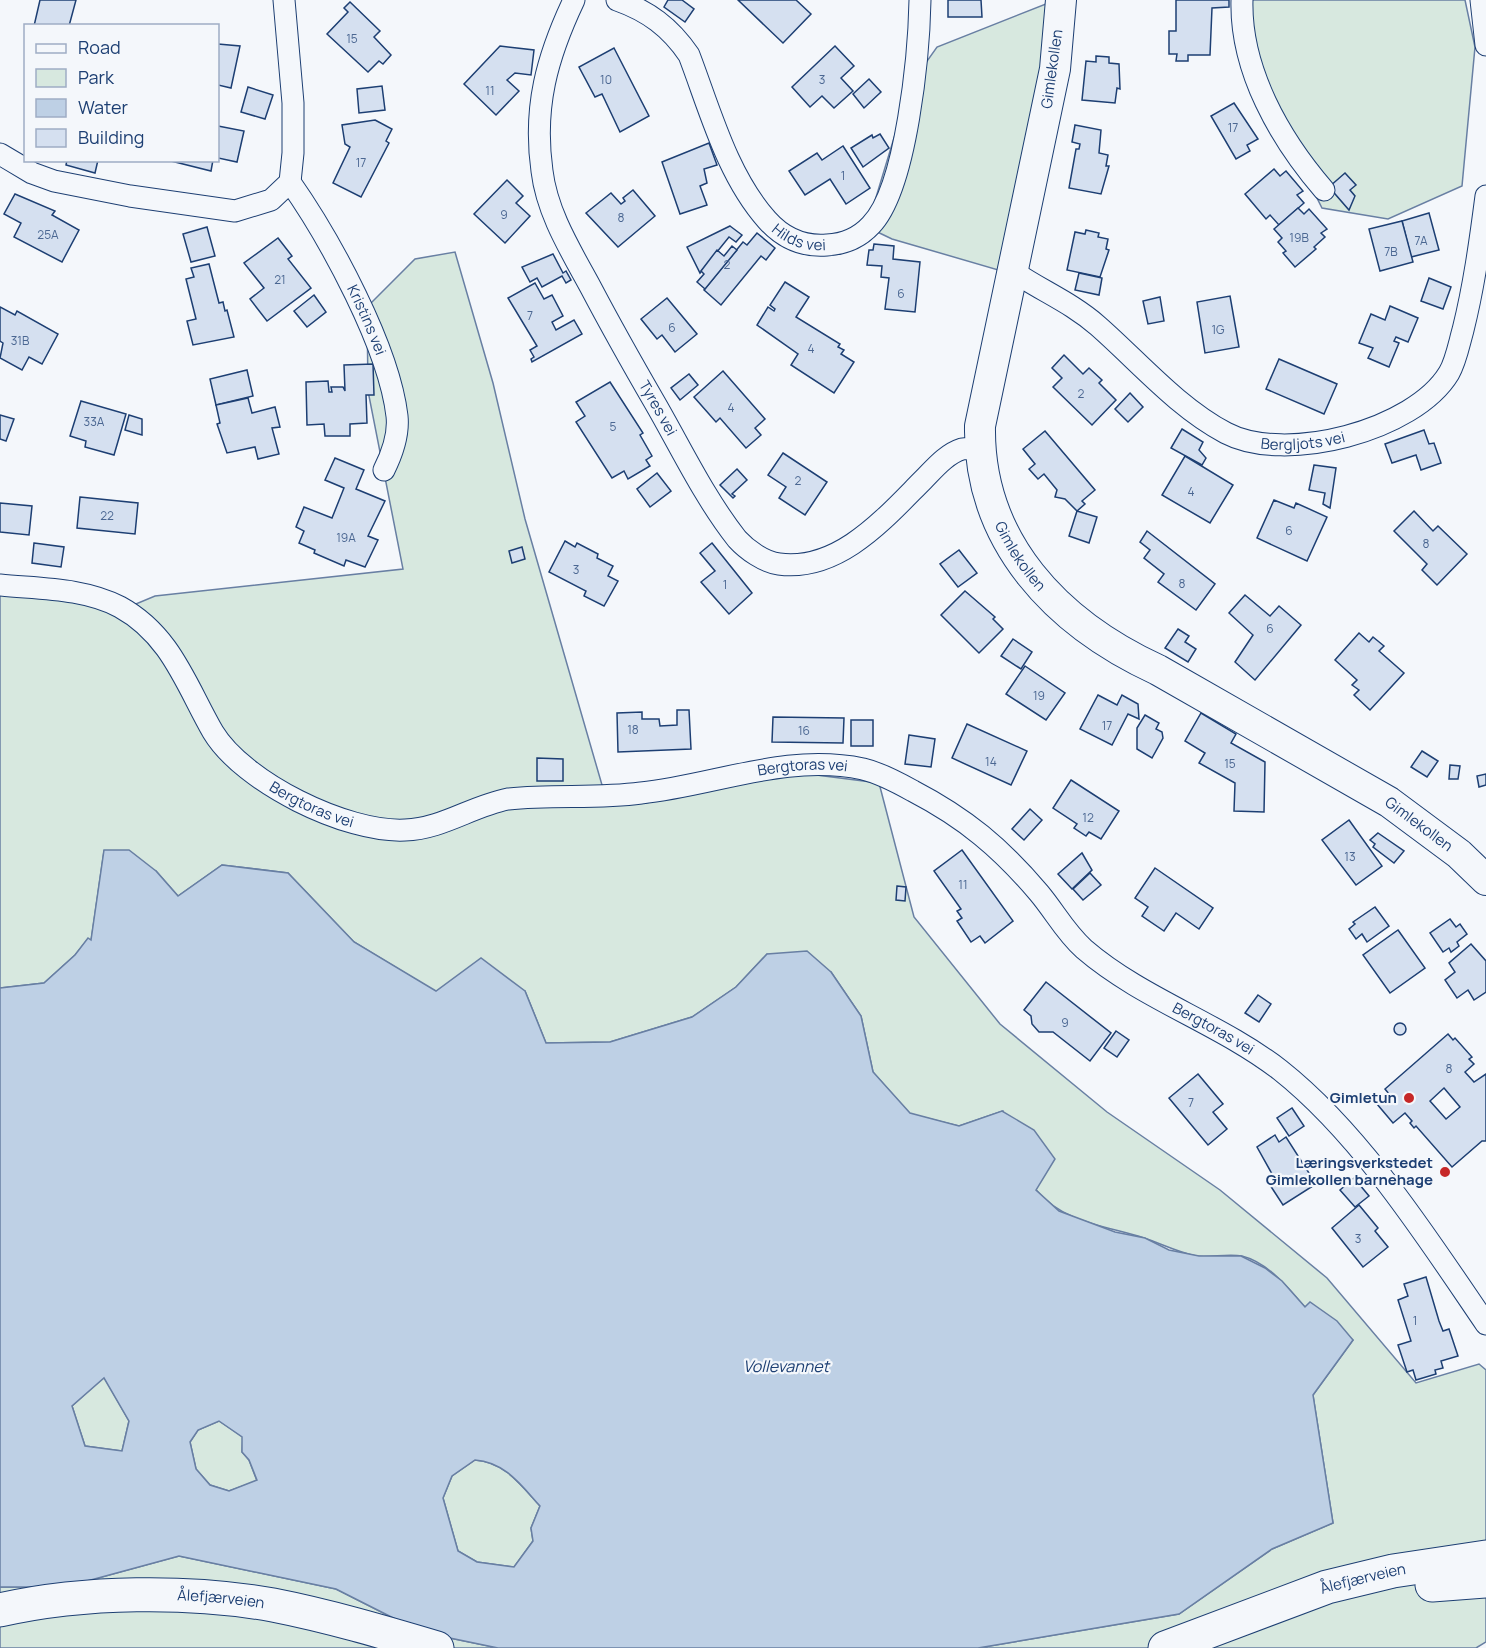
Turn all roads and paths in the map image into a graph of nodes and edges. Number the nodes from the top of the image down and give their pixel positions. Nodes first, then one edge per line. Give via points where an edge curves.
1 (284, 0) edge
2 (574, 0) edge
3 (616, 0) edge
4 (920, 0) edge
5 (1061, 0) edge
6 (1242, 0) edge
7 (1481, 0) edge
8 (1486, 45) edge
9 (0, 154) edge
10 (290, 182) junction
11 (1324, 190) dead end
12 (1486, 196) edge
13 (1014, 272) junction
14 (980, 448) junction
15 (384, 470) dead end
16 (0, 585) edge
17 (1486, 880) edge
18 (1486, 1324) edge
19 (1486, 1557) edge
20 (1486, 1581) edge
21 (0, 1610) edge
22 (1244, 1620) junction
23 (438, 1648) edge
24 (1165, 1648) edge

1 - 10 street via 294,103
2 - 14 street, Tyres vei via 542,86 539,138 547,192 561,234 624,350 696,476 738,540 752,552 779,564 818,561 877,527 945,458 962,449
3 - 4 street, Hilds vei via 655,17 680,42 689,55 737,175 753,203 788,238 816,246 834,245 859,236 881,212 905,135 919,43
5 - 13 street, Gimlekollen via 1055,69
6 - 11 street via 1243,27 1264,96 1281,135
7 - 8 street
9 - 10 street via 54,181 235,211 271,200
10 - 15 street, Kristins vei via 348,279 379,351 397,417 395,441
12 - 13 street, Bergljots vei via 1471,297 1448,375 1419,403 1384,423 1321,443 1252,443 1225,432 1181,402 1070,304
13 - 14 street, Gimlekollen via 980,426
14 - 17 street, Gimlekollen via 985,487 1017,556 1040,586 1075,620 1120,653 1158,670 1389,802 1459,854
16 - 18 street, Bergtoras vei via 73,592 121,608 157,636 170,652 213,732 233,758 295,799 333,818 375,827 421,828 508,799 646,793 727,775 798,765 838,765 866,770 895,782 952,811 995,844 1046,900 1068,935 1101,964 1200,1019 1282,1072 1340,1127 1398,1199
19 - 22 main road, Ålefjærveien via 1393,1571 1327,1587
20 - 22 main road, Ålefjærveien via 1390,1590
21 - 23 main road, Ålefjærveien via 78,1599 167,1594 273,1605
22 - 24 main road, Ålefjærveien

